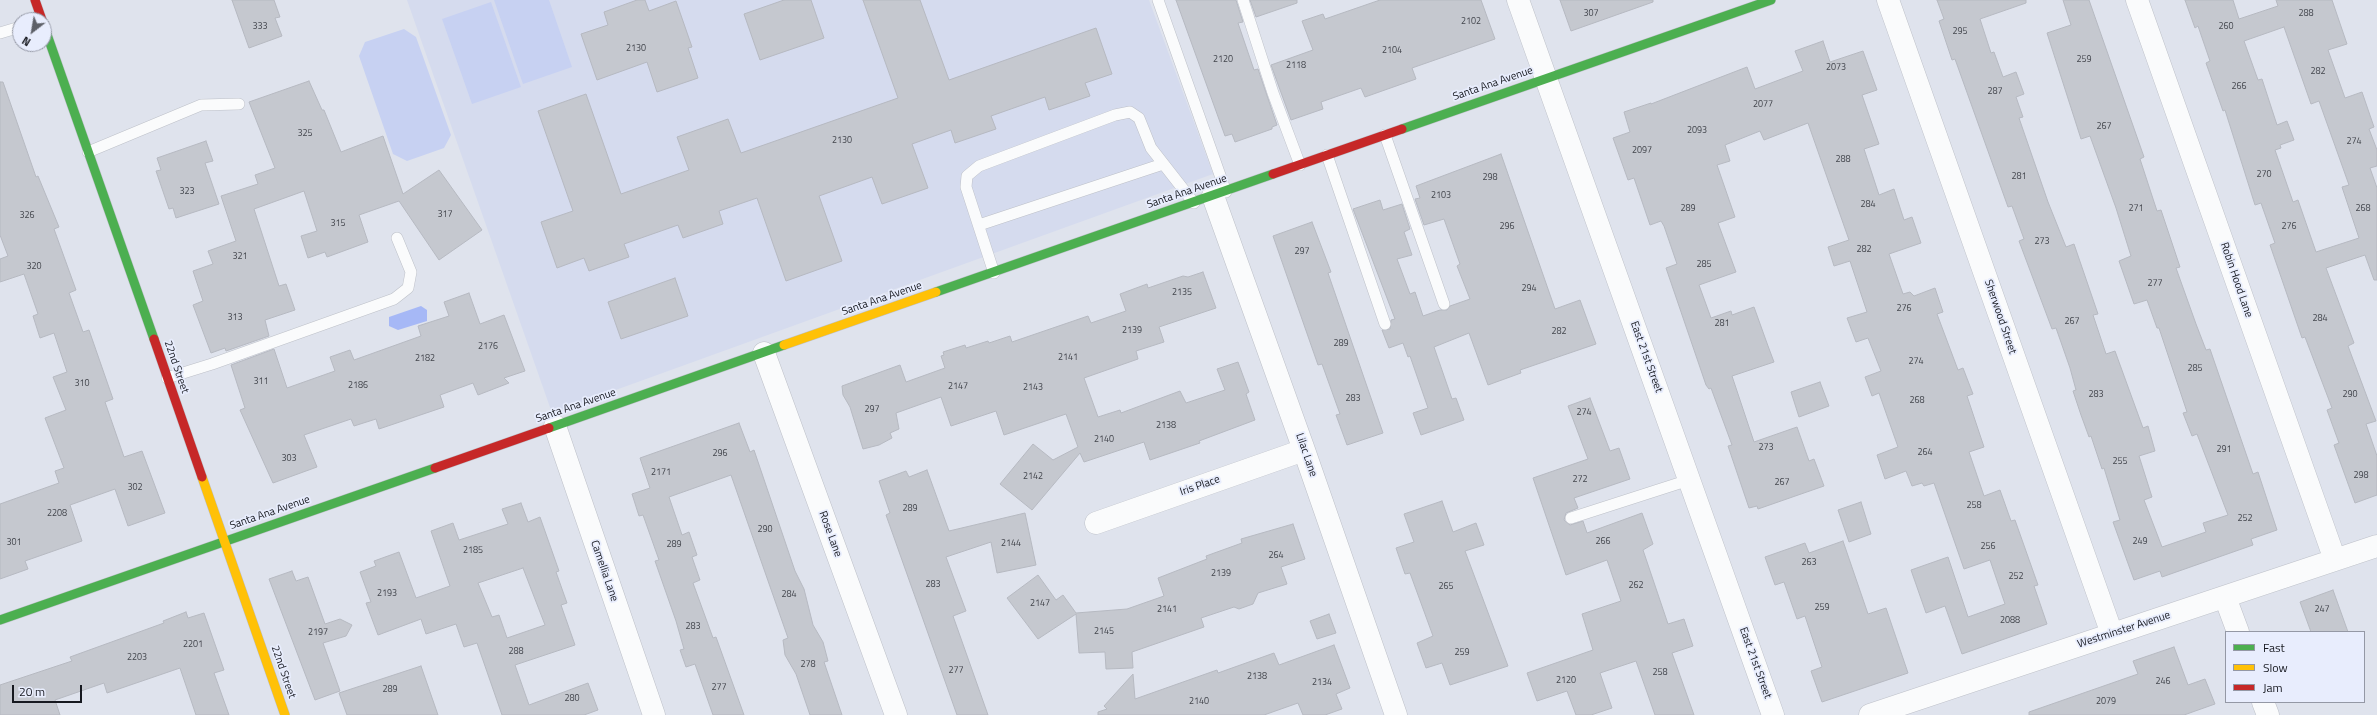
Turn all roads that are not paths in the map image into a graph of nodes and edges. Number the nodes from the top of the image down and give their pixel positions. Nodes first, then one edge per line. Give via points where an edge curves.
1 (35, 0) edge
2 (1158, 0) edge
3 (1243, 0) edge
4 (1518, 0) edge
5 (1771, 0) edge
6 (1888, 0) edge
7 (2137, 0) edge
8 (39, 12) edge
9 (12, 29) edge
10 (0, 33) edge
11 (52, 49) edge
12 (1547, 78) junction
13 (239, 104) dead end
14 (1385, 135) junction
15 (88, 152) junction
16 (1327, 156) junction
17 (1163, 164) junction
18 (1300, 166) junction
19 (1211, 197) junction
20 (979, 225) junction
21 (397, 238) dead end
22 (994, 273) junction
23 (1444, 304) dead end
24 (1385, 324) dead end
25 (764, 353) junction
26 (167, 378) junction
27 (555, 426) junction
28 (1304, 450) junction
29 (1689, 480) junction
30 (1571, 518) dead end
31 (1096, 523) dead end
32 (224, 542) junction
33 (2377, 546) edge
34 (2335, 560) junction
35 (2225, 596) junction
36 (0, 620) edge
37 (2238, 631) edge
38 (2112, 634) junction
39 (2263, 703) edge
40 (285, 715) edge
41 (654, 715) edge
42 (896, 715) edge
43 (1396, 715) edge
44 (1774, 715) edge
45 (1870, 715) edge
46 (2268, 715) edge

1 - 8 street
2 - 19 lane
3 - 18 lane
4 - 12 street, East 21st Street
5 - 12 street, Santa Ana Avenue
6 - 38 street, Sherwood Street
7 - 34 street, Robin Hood Lane
9 - 10 lane
11 - 15 street, 22nd Street
12 - 14 street, Santa Ana Avenue
12 - 29 street, East 21st Street
13 - 15 lane via 201,105
14 - 16 street, Santa Ana Avenue
14 - 23 lane
15 - 26 street, 22nd Street
16 - 18 street, Santa Ana Avenue
16 - 24 lane
17 - 19 lane
17 - 20 lane
17 - 20 lane via 1151,148 1139,118 1130,112 1115,115 979,166 966,176 966,187
18 - 19 street, Santa Ana Avenue
19 - 22 street, Santa Ana Avenue
19 - 28 street, Lilac Lane
20 - 22 lane
21 - 26 lane via 411,272 408,288 394,299
22 - 25 street, Santa Ana Avenue
25 - 27 street, Santa Ana Avenue
25 - 42 street, Rose Lane
26 - 32 street, 22nd Street
27 - 32 street, Santa Ana Avenue
27 - 41 street, Camellia Lane
28 - 31 street, Iris Place
28 - 43 street, Lilac Lane
29 - 30 lane
29 - 44 street, East 21st Street
32 - 36 street, Santa Ana Avenue
32 - 40 street, 22nd Street
33 - 34 street, Westminster Avenue
34 - 35 street, Westminster Avenue
35 - 37 street
35 - 38 street, Westminster Avenue
38 - 45 street, Westminster Avenue
39 - 46 street

